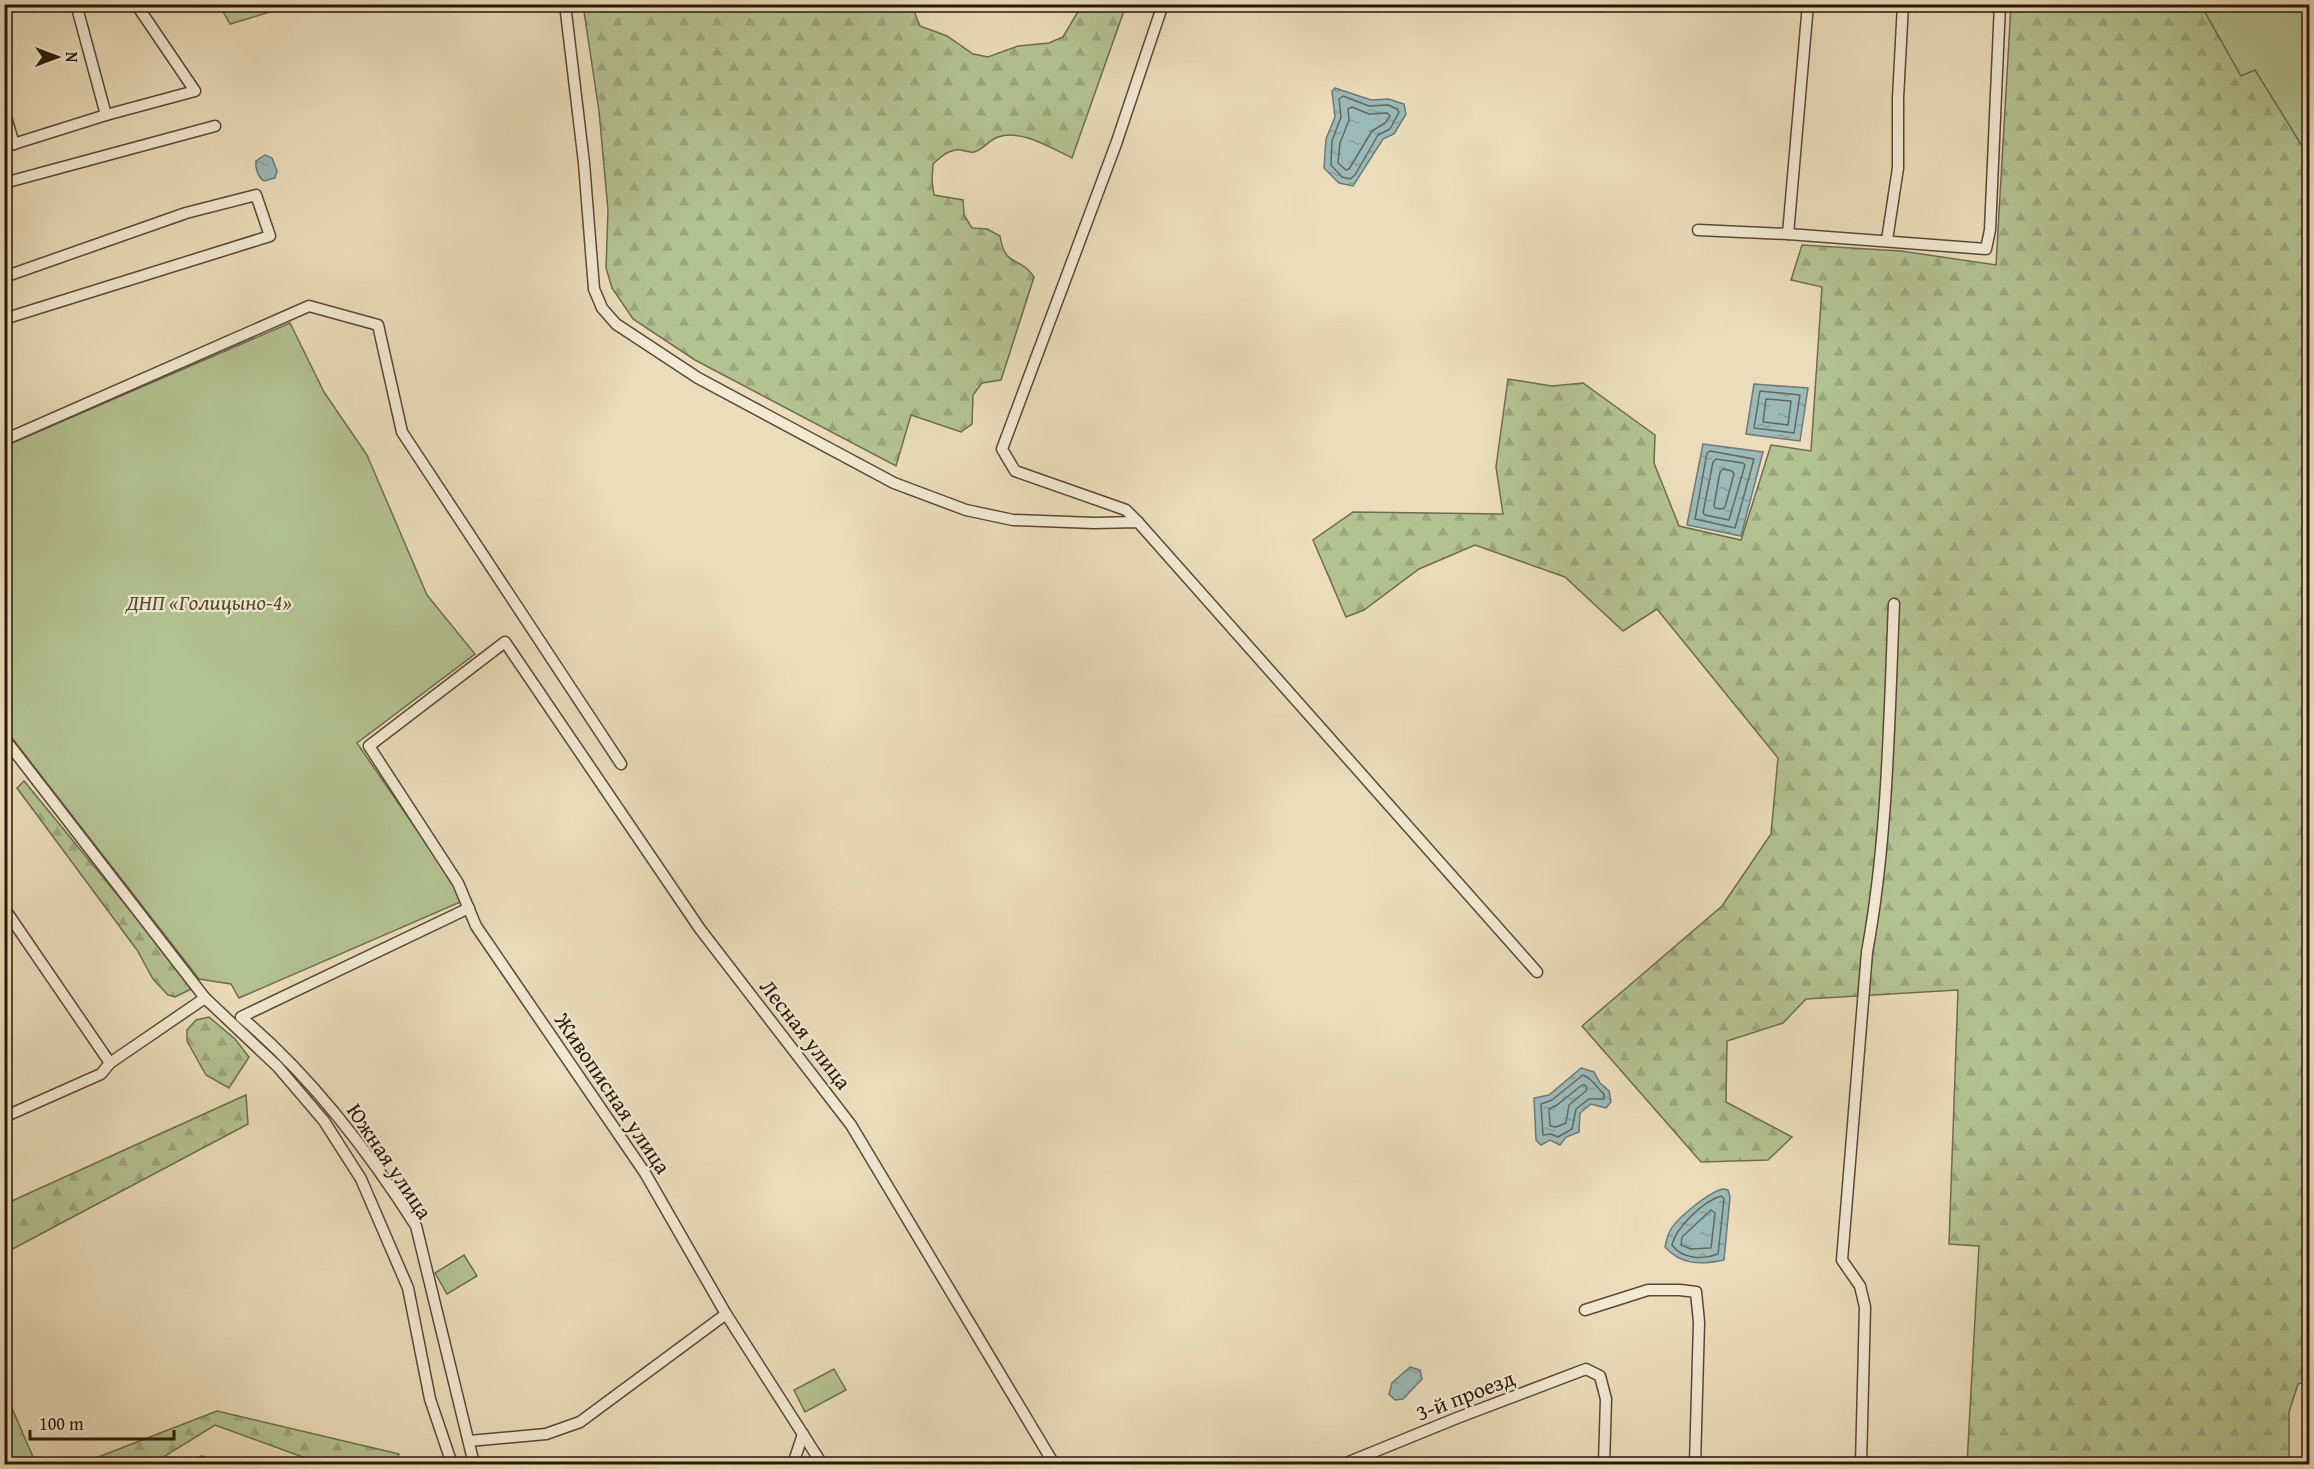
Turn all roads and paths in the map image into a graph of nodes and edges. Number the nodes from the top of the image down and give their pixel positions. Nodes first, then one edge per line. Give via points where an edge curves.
1 (76, 4) edge
2 (136, 4) edge
3 (566, 4) edge
4 (1163, 4) edge
5 (1808, 4) edge
6 (1904, 4) edge
7 (2000, 4) edge
8 (4, 111) edge
9 (106, 115) junction
10 (214, 126) dead end
11 (9, 145) edge
12 (4, 183) edge
13 (1698, 230) dead end
14 (1788, 234) junction
15 (1887, 240) junction
16 (4, 277) edge
17 (4, 319) edge
18 (4, 440) edge
19 (1138, 522) junction
20 (1894, 604) dead end
21 (4, 738) edge
22 (369, 746) joint
23 (621, 764) dead end
24 (4, 908) edge
25 (469, 908) junction
26 (1537, 972) dead end
27 (205, 998) junction
28 (110, 1063) junction
29 (4, 1117) edge
30 (1585, 1310) dead end
31 (726, 1314) junction
32 (803, 1434) junction
33 (469, 1441) junction
34 (452, 1464) edge
35 (474, 1464) edge
36 (793, 1464) edge
37 (822, 1464) edge
38 (1054, 1464) edge
39 (1344, 1464) edge
40 (1604, 1464) edge
41 (1695, 1464) edge
42 (1861, 1464) edge

1 - 9 street
2 - 9 street via 195,91
3 - 19 street via 594,289 602,308 616,324 698,378 894,483 931,498 1013,519
4 - 19 street via 1116,144 1002,449 1015,471 1126,510
5 - 14 street
6 - 15 street via 1898,168
7 - 15 street via 1986,249
8 - 11 street
9 - 11 street
10 - 12 street
13 - 14 street
14 - 15 street
16 - 17 street via 186,213 256,195 270,236
18 - 23 street via 309,306 378,325 402,432
19 - 26 street
20 - 42 street via 1884,818 1868,952 1842,1260 1860,1286 1865,1307
21 - 27 street
22 - 25 street, Живописная улица via 458,883
22 - 38 street, Лесная улица via 505,642 700,929 851,1125
24 - 28 street
25 - 31 street, Живописная улица via 476,926 645,1173
25 - 33 street, Южная улица via 241,1017 274,1045 322,1097 416,1226
27 - 28 street
27 - 34 street via 279,1066 324,1121 361,1179 408,1288 430,1399
28 - 29 street via 101,1074
30 - 41 street via 1648,1290 1696,1292 1699,1322
31 - 32 street, Живописная улица
31 - 33 street via 580,1422 546,1434
32 - 36 street
32 - 37 street, Живописная улица
33 - 35 street, Южная улица
39 - 40 street, 3-й проезд via 1586,1369 1600,1377 1605,1399

